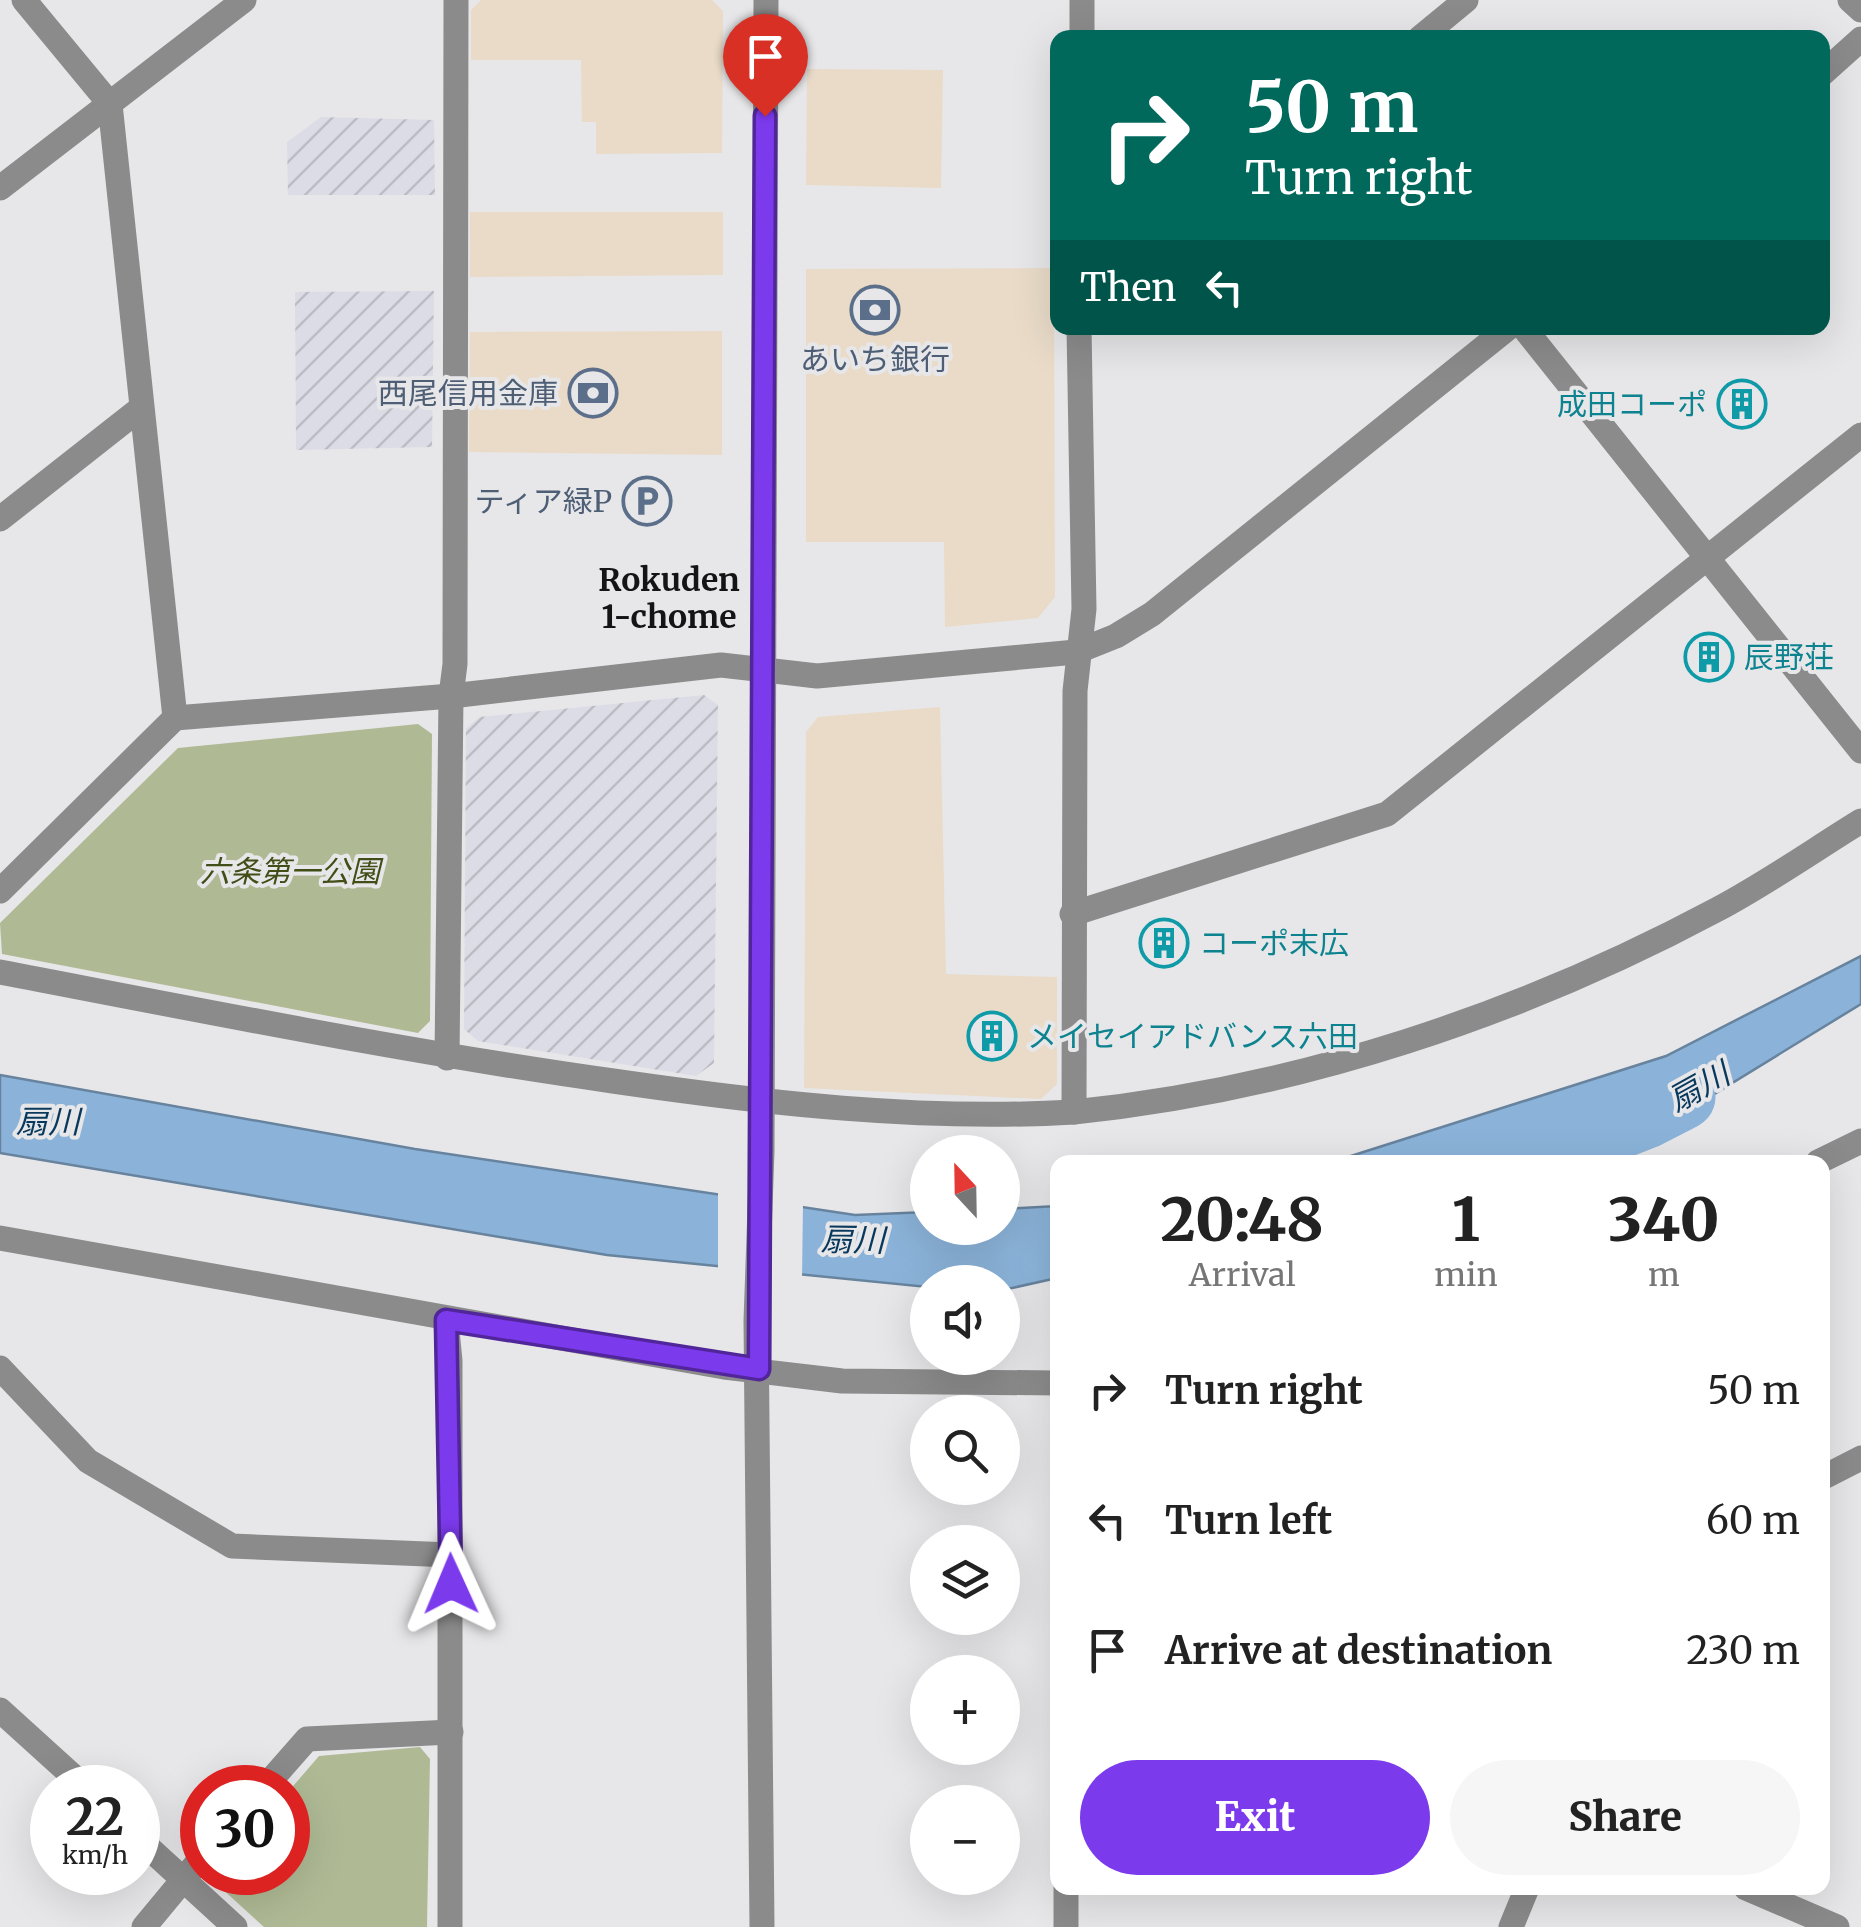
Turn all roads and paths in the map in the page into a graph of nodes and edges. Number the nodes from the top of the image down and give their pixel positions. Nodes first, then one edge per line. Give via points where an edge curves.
1 (24, 0) edge
2 (244, 0) edge
3 (456, 0) edge
4 (766, 0) edge
5 (1082, 0) edge
6 (1466, 0) edge
7 (1850, 0) edge
8 (1861, 10) edge
9 (1082, 30) edge
10 (1430, 30) edge
11 (1861, 39) edge
12 (1830, 67) edge
13 (110, 104) junction
14 (0, 188) edge
15 (1079, 335) edge
16 (1499, 335) edge
17 (1530, 335) edge
18 (141, 408) junction
19 (1861, 435) edge
20 (0, 518) edge
21 (1707, 558) junction
22 (1076, 652) junction
23 (764, 672) junction
24 (451, 696) junction
25 (175, 718) junction
26 (1861, 751) edge
27 (1861, 821) edge
28 (0, 892) edge
29 (1072, 914) junction
30 (0, 972) edge
31 (447, 1058) junction
32 (760, 1101) junction
33 (1074, 1112) junction
34 (1861, 1141) edge
35 (1830, 1156) edge
36 (0, 1238) edge
37 (446, 1320) junction
38 (0, 1368) edge
39 (759, 1369) junction
40 (1050, 1383) edge
41 (1861, 1458) edge
42 (1830, 1474) edge
43 (451, 1555) junction
44 (0, 1710) edge
45 (451, 1732) junction
46 (61, 1765) edge
47 (284, 1765) edge
48 (160, 1860) edge
49 (180, 1880) edge
50 (180, 1882) edge
51 (197, 1895) edge
52 (1066, 1895) edge
53 (1525, 1895) edge
54 (1762, 1895) edge
55 (144, 1927) edge
56 (235, 1927) edge
57 (450, 1927) edge
58 (762, 1927) edge
59 (1066, 1927) edge
60 (1511, 1927) edge
61 (1837, 1927) edge

1 - 13 street
2 - 13 street
3 - 24 street
4 - 23 street
5 - 9 street
6 - 10 street
7 - 8 street
11 - 12 street
13 - 14 street
13 - 18 street
15 - 22 street via 1084,608
16 - 22 street via 1152,614
17 - 21 street
18 - 20 street
18 - 25 street
19 - 21 street
21 - 26 street
21 - 29 street via 1387,814
22 - 23 street via 818,676
22 - 29 street
23 - 24 street via 721,665
23 - 32 street
24 - 25 street
24 - 31 street
25 - 28 street
27 - 33 street via 1719,909 1513,1005 1319,1068
29 - 33 street
30 - 31 street
31 - 32 street
32 - 33 street
32 - 39 street
34 - 35 street
36 - 37 street
37 - 39 street
37 - 43 street
38 - 43 street via 88,1461 232,1546
39 - 40 street via 842,1380
39 - 58 street
41 - 42 street
43 - 45 street
44 - 46 street
45 - 47 street via 307,1739
45 - 57 street
48 - 49 street
50 - 55 street
51 - 56 street
52 - 59 street
53 - 60 street
54 - 61 street

